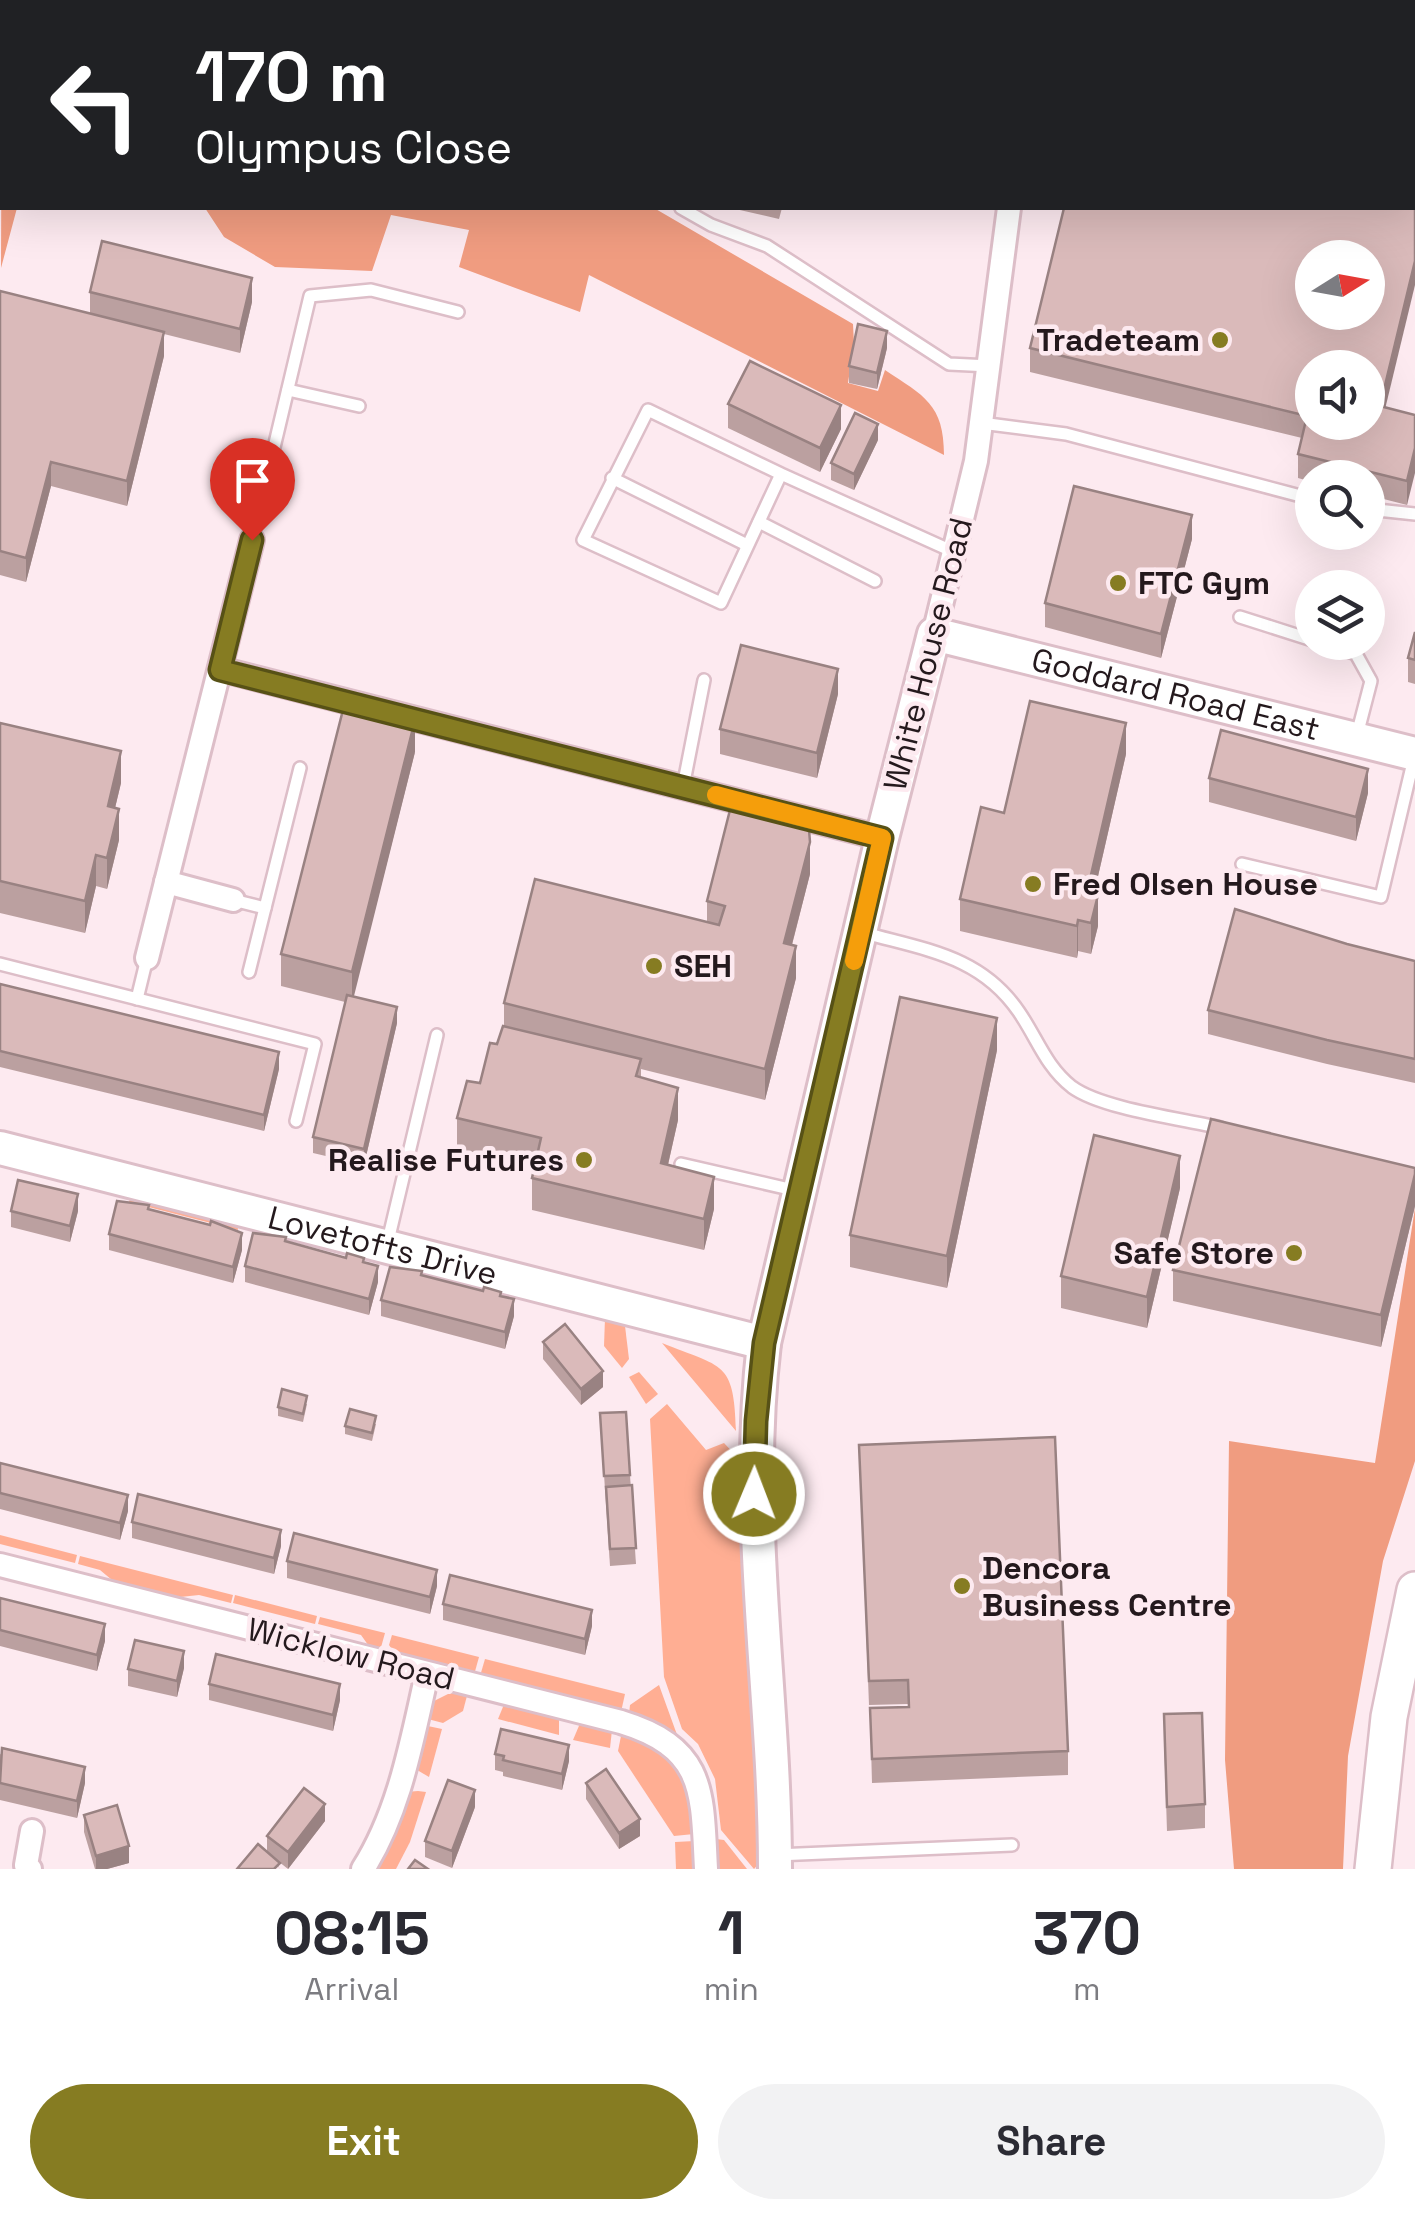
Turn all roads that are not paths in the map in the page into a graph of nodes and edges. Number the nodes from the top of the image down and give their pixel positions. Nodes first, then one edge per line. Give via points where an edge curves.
1 (685, 210) edge
2 (1008, 210) edge
3 (458, 312) dead end
4 (990, 366) junction
5 (288, 390) junction
6 (359, 406) dead end
7 (981, 423) junction
8 (781, 474) junction
9 (612, 478) junction
10 (1295, 495) edge
11 (1385, 511) edge
12 (1415, 514) edge
13 (759, 522) junction
14 (252, 540) joint
15 (747, 545) junction
16 (954, 552) junction
17 (876, 581) dead end
18 (1240, 617) dead end
19 (934, 634) junction
20 (1295, 635) edge
21 (1359, 660) edge
22 (220, 670) junction
23 (704, 680) dead end
24 (1356, 740) junction
25 (1415, 754) edge
26 (300, 768) dead end
27 (683, 787) junction
28 (882, 838) junction
29 (1242, 864) dead end
30 (166, 882) junction
31 (232, 900) joint
32 (265, 908) junction
33 (861, 932) junction
34 (147, 958) joint
35 (0, 964) edge
36 (249, 972) dead end
37 (137, 999) junction
38 (437, 1035) dead end
39 (296, 1121) dead end
40 (1230, 1130) edge
41 (0, 1148) edge
42 (681, 1164) edge
43 (798, 1191) junction
44 (387, 1245) junction
45 (764, 1343) junction
46 (0, 1565) edge
47 (1415, 1590) edge
48 (427, 1674) junction
49 (32, 1830) dead end
50 (1012, 1845) dead end
51 (775, 1862) edge
52 (24, 1868) edge
53 (363, 1869) edge
54 (706, 1869) edge
55 (1373, 1869) edge

1 - 4 lane via 767,246 950,364
2 - 4 street, White House Road
3 - 5 lane via 371,290 310,296
4 - 7 street, White House Road
5 - 6 lane
5 - 14 lane
7 - 10 lane via 1066,434
7 - 16 street, White House Road
8 - 9 lane via 648,410
8 - 13 lane
8 - 16 lane
9 - 15 lane
9 - 15 lane via 583,540 721,602
11 - 12 lane
13 - 15 lane
13 - 17 lane
14 - 22 street
16 - 19 street, White House Road
18 - 20 lane
19 - 24 street, Goddard Road East
19 - 28 street, White House Road
21 - 24 lane via 1371,681
22 - 27 street
22 - 30 street
23 - 27 lane
24 - 25 street, Goddard Road East
25 - 29 lane via 1382,897
26 - 32 lane
27 - 28 street
28 - 33 street, White House Road
30 - 31 street
30 - 34 street
31 - 32 lane
32 - 36 lane
33 - 40 lane via 985,974 1021,1014 1052,1068 1075,1089
33 - 43 street, White House Road
34 - 37 lane
35 - 37 lane
37 - 39 lane via 315,1044
38 - 44 lane
41 - 44 street, Lovetofts Drive
42 - 43 lane
43 - 45 street, White House Road
44 - 45 street, Lovetofts Drive
45 - 51 street, White House Road via 754,1494
46 - 48 street, Wicklow Road
47 - 55 main road via 1389,1717
48 - 53 street via 394,1802
48 - 54 street, Wicklow Road via 640,1727 674,1746 704,1808
49 - 52 street
50 - 51 lane

